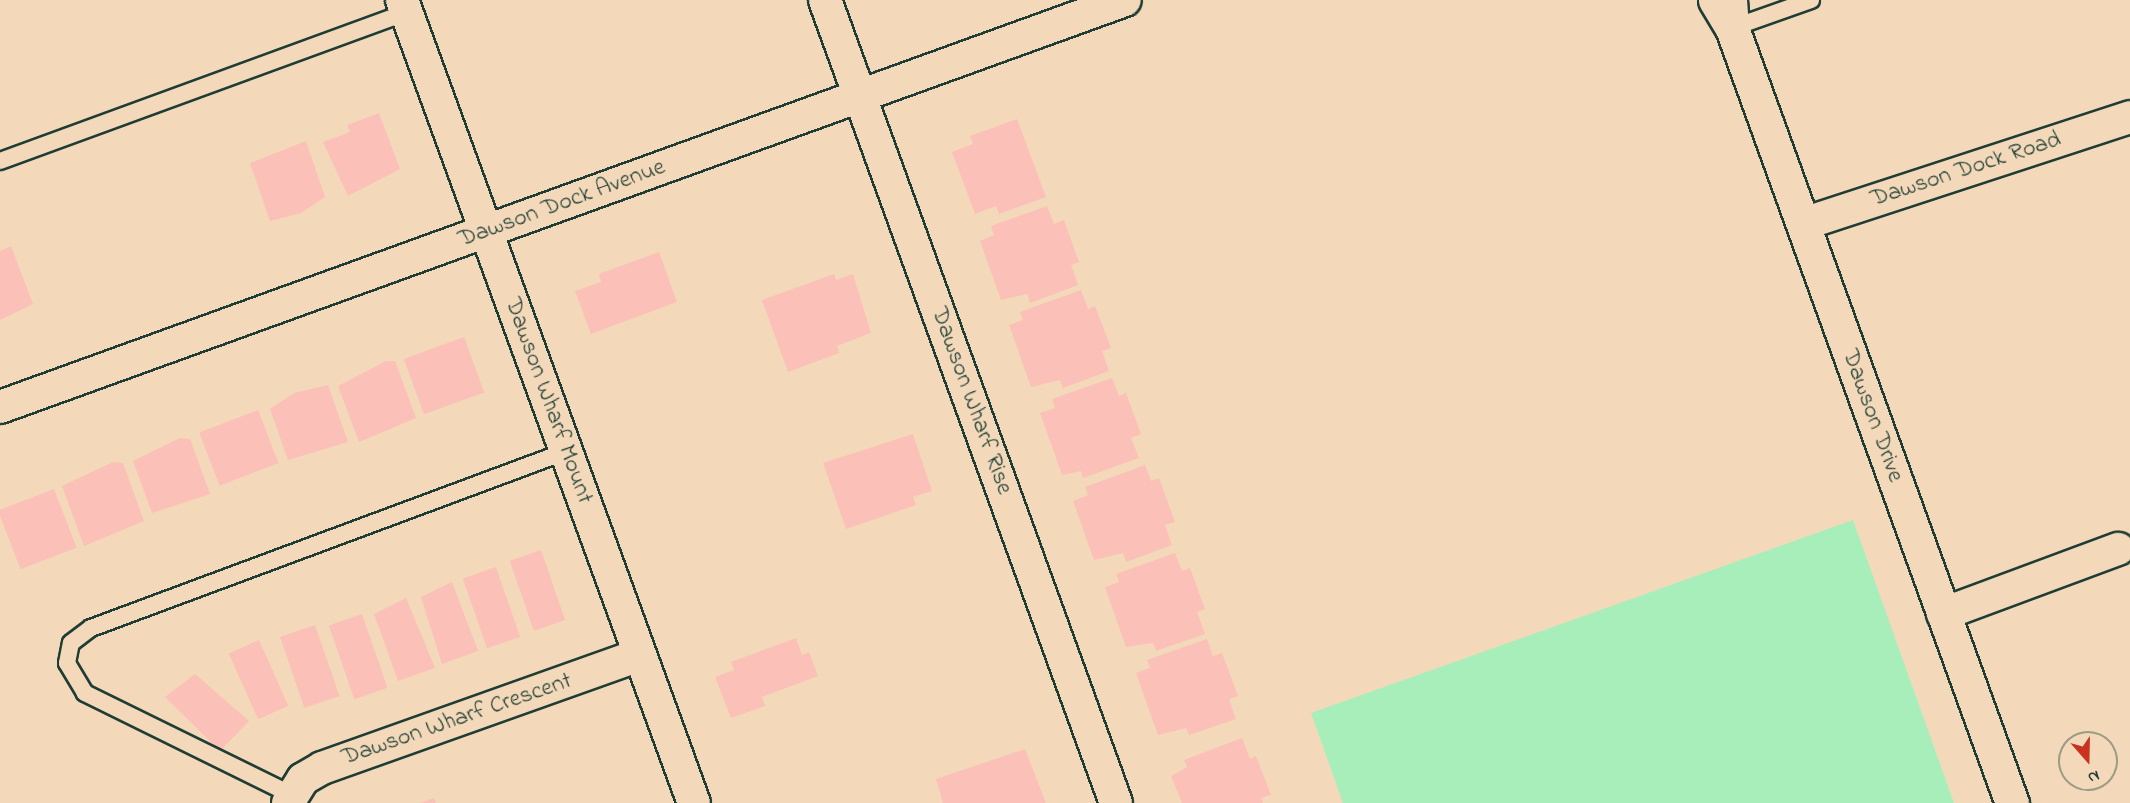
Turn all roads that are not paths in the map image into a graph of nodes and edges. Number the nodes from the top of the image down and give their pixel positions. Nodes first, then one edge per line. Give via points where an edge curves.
1 (825, 0) edge
2 (1125, 0) edge
3 (1715, 0) edge
4 (1811, 0) edge
5 (405, 6) edge
6 (1731, 14) edge
7 (860, 94) junction
8 (2130, 117) edge
9 (0, 160) edge
10 (1803, 224) junction
11 (486, 233) junction
12 (0, 407) edge
13 (567, 451) junction
14 (2118, 549) dead end
15 (1943, 614) junction
16 (640, 656) junction
17 (289, 798) edge
18 (694, 803) edge
19 (1116, 803) edge
20 (2012, 803) edge

1 - 7 street, Dawson Wharf Rise
2 - 7 street, Dawson Dock Avenue
3 - 6 street, Dawson Drive
4 - 6 lane
5 - 9 lane
5 - 11 street, Dawson Wharf Mount
6 - 10 street, Dawson Drive
7 - 11 street, Dawson Dock Avenue
7 - 19 street, Dawson Wharf Rise
8 - 10 street, Dawson Dock Road
10 - 15 street, Dawson Drive
11 - 12 street, Dawson Dock Avenue
11 - 13 street, Dawson Wharf Mount
13 - 16 street, Dawson Wharf Mount
13 - 17 lane via 91,628 71,643 67,663 85,693
14 - 15 street
15 - 20 street, Dawson Drive
16 - 17 street, Dawson Wharf Crescent via 322,768
16 - 18 street, Dawson Wharf Mount

